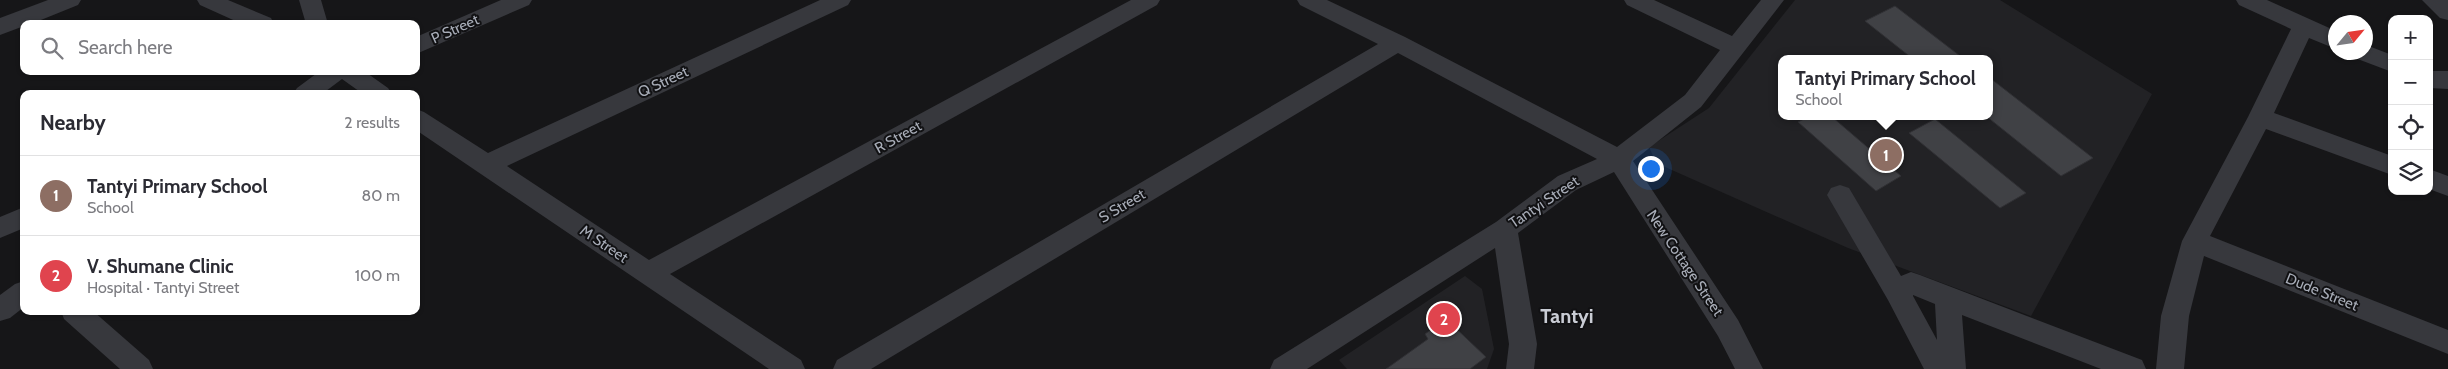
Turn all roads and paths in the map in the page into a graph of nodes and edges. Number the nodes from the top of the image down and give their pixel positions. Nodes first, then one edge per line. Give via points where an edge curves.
1 (70, 0) edge
2 (208, 0) edge
3 (310, 0) edge
4 (521, 0) edge
5 (840, 0) edge
6 (1149, 0) edge
7 (1308, 0) edge
8 (1635, 0) edge
9 (1773, 0) edge
10 (2247, 0) edge
11 (2433, 0) edge
12 (2448, 12) edge
13 (254, 20) edge
14 (316, 20) edge
15 (0, 27) edge
16 (2303, 27) junction
17 (2328, 38) edge
18 (1397, 43) junction
19 (420, 44) edge
20 (1734, 47) junction
21 (2373, 56) edge
22 (2388, 62) edge
23 (342, 75) edge
24 (352, 75) edge
25 (2433, 78) edge
26 (2448, 80) edge
27 (311, 90) edge
28 (374, 90) edge
29 (2260, 117) junction
30 (420, 121) edge
31 (1620, 159) junction
32 (486, 165) junction
33 (2388, 165) edge
34 (2433, 180) edge
35 (2448, 186) edge
36 (1840, 195) dead end
37 (20, 219) edge
38 (0, 228) edge
39 (1505, 229) junction
40 (2196, 241) junction
41 (648, 273) junction
42 (1897, 292) junction
43 (20, 295) edge
44 (1948, 297) junction
45 (0, 310) edge
46 (78, 315) edge
47 (2448, 342) edge
48 (139, 369) edge
49 (791, 369) edge
50 (847, 369) edge
51 (1284, 369) edge
52 (1520, 369) edge
53 (1749, 369) edge
54 (1938, 369) edge
55 (1952, 369) edge
56 (2132, 369) edge
57 (2170, 369) edge

1 - 15 street
2 - 13 street
3 - 14 street
4 - 19 street, P Street
5 - 32 street, Q Street
6 - 41 street, R Street
7 - 18 street
8 - 20 street
9 - 20 street, Tantyi Street
10 - 16 street
11 - 12 street
16 - 17 street
16 - 29 street
18 - 31 street
18 - 50 street, S Street
20 - 31 street, Tantyi Street via 1693,101
21 - 22 street
23 - 27 street
24 - 28 street
25 - 26 street
29 - 33 street
29 - 40 street
30 - 32 street, M Street
31 - 39 street, Tantyi Street via 1567,183
31 - 53 street, New Cottage Street via 1728,328
32 - 41 street, M Street
34 - 35 street
36 - 42 street
37 - 38 street
39 - 51 street, Tantyi Street
39 - 52 street via 1523,344
40 - 47 street, Dude Street
40 - 57 street via 2175,316
41 - 49 street, M Street
42 - 44 street via 1911,283
42 - 54 street
43 - 45 street
44 - 55 street
44 - 56 street
46 - 48 street

